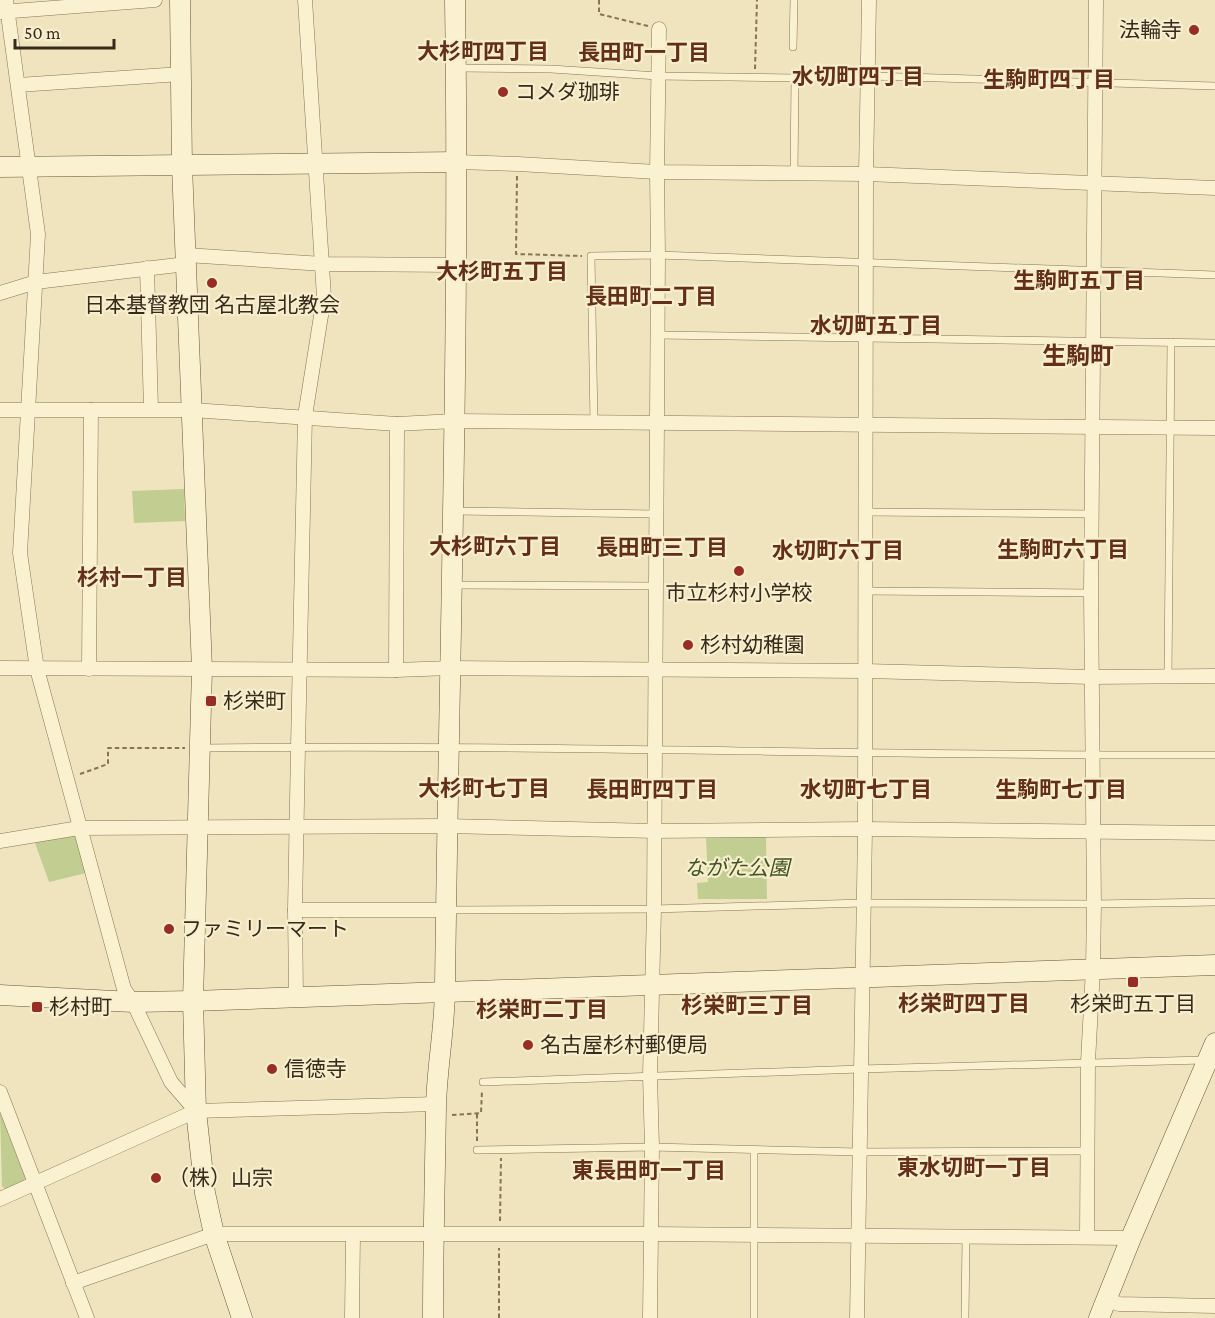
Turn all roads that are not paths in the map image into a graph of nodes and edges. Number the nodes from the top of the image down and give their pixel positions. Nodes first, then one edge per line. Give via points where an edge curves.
1 (155, 0) edge
2 (180, 0) edge
3 (305, 0) edge
4 (455, 0) edge
5 (794, 0) edge
6 (869, 0) edge
7 (1096, 0) edge
8 (91, 2) edge
9 (4, 8) edge
10 (659, 29) road end
11 (794, 47) dead end
12 (456, 68) junction
13 (181, 74) junction
14 (658, 76) junction
15 (868, 76) junction
16 (795, 78) junction
17 (1096, 84) junction
18 (18, 85) junction
19 (1215, 86) edge
20 (458, 162) junction
21 (317, 165) junction
22 (182, 166) junction
23 (0, 167) edge
24 (30, 167) junction
25 (657, 172) junction
26 (866, 174) junction
27 (794, 175) junction
28 (1096, 183) junction
29 (1215, 188) edge
30 (658, 255) junction
31 (186, 260) junction
32 (867, 262) junction
33 (323, 264) junction
34 (458, 265) junction
35 (147, 268) junction
36 (1093, 270) junction
37 (1215, 275) edge
38 (36, 282) junction
39 (0, 293) edge
40 (657, 335) junction
41 (866, 339) junction
42 (1093, 341) junction
43 (1171, 342) junction
44 (1215, 343) edge
45 (28, 409) junction
46 (152, 409) junction
47 (0, 410) edge
48 (91, 410) junction
49 (192, 410) junction
50 (305, 416) junction
51 (455, 421) junction
52 (657, 422) junction
53 (594, 423) junction
54 (397, 424) junction
55 (867, 424) junction
56 (1094, 427) junction
57 (1171, 427) junction
58 (1215, 428) edge
59 (453, 511) junction
60 (866, 512) junction
61 (656, 514) junction
62 (1092, 514) junction
63 (451, 585) junction
64 (655, 586) junction
65 (865, 591) junction
66 (1091, 593) junction
67 (0, 668) edge
68 (451, 668) junction
69 (37, 669) junction
70 (89, 669) junction
71 (202, 669) junction
72 (301, 669) junction
73 (396, 670) junction
74 (655, 670) junction
75 (865, 671) junction
76 (1215, 676) edge
77 (1091, 677) junction
78 (1168, 677) junction
79 (298, 747) junction
80 (200, 748) junction
81 (449, 748) junction
82 (655, 748) junction
83 (865, 752) junction
84 (1092, 755) junction
85 (1215, 755) edge
86 (446, 826) junction
87 (297, 827) junction
88 (79, 828) junction
89 (197, 828) junction
90 (865, 829) junction
91 (655, 831) junction
92 (1093, 831) junction
93 (1215, 832) edge
94 (0, 841) edge
95 (1215, 902) edge
96 (863, 903) junction
97 (1094, 904) junction
98 (654, 909) junction
99 (295, 910) junction
100 (445, 910) junction
101 (1215, 964) edge
102 (1093, 969) junction
103 (861, 977) junction
104 (653, 984) junction
105 (445, 991) junction
106 (0, 995) edge
107 (296, 996) junction
108 (133, 1002) junction
109 (193, 1002) junction
110 (1211, 1051) edge
111 (1088, 1062) junction
112 (860, 1069) junction
113 (650, 1076) junction
114 (483, 1082) road end
115 (0, 1092) edge
116 (436, 1110) junction
117 (196, 1111) junction
118 (652, 1147) junction
119 (477, 1150) road end
120 (754, 1150) junction
121 (1088, 1151) junction
122 (860, 1152) junction
123 (35, 1184) junction
124 (0, 1199) edge
125 (214, 1234) junction
126 (650, 1234) junction
127 (353, 1235) junction
128 (435, 1235) junction
129 (754, 1236) junction
130 (858, 1236) junction
131 (1087, 1237) junction
132 (966, 1238) junction
133 (1131, 1238) junction
134 (73, 1283) junction
135 (1107, 1300) junction
136 (1215, 1306) edge
137 (87, 1318) edge
138 (242, 1318) edge
139 (352, 1318) edge
140 (433, 1318) edge
141 (650, 1318) edge
142 (754, 1318) edge
143 (857, 1318) edge
144 (965, 1318) edge
145 (1099, 1318) edge

1 - 8 street
2 - 13 street
3 - 21 street
4 - 12 street
5 - 11 lane
6 - 15 street
7 - 17 street
8 - 9 street
9 - 18 street
10 - 14 street
12 - 14 lane
12 - 20 street
13 - 18 street
13 - 22 street
14 - 16 lane
14 - 25 street
15 - 16 lane
15 - 17 lane
15 - 26 street
16 - 27 lane
17 - 19 lane
17 - 28 street
18 - 24 street
20 - 21 street
20 - 25 street
20 - 34 street
21 - 22 street
21 - 33 street
22 - 24 street
22 - 31 street
23 - 24 street
24 - 38 street via 38,234
25 - 27 street
25 - 30 street
26 - 27 street
26 - 28 street
26 - 32 street
28 - 29 street
28 - 36 street
30 - 32 lane
30 - 40 street
30 - 53 lane via 591,256
31 - 33 street
31 - 35 street
31 - 49 street
32 - 36 lane
32 - 41 street
33 - 34 street
33 - 50 street via 324,297
34 - 51 street
35 - 38 street
35 - 46 street
36 - 37 lane
36 - 42 street
38 - 39 street
38 - 45 street
40 - 41 lane
40 - 52 street
41 - 42 lane
41 - 55 street
42 - 43 lane
42 - 56 street
43 - 44 lane
43 - 57 lane
45 - 47 street
45 - 48 street
45 - 69 street via 20,553
46 - 48 street
46 - 49 street
48 - 70 street
49 - 50 street
49 - 71 street
50 - 54 street
50 - 72 street
51 - 53 street
51 - 54 street
51 - 59 street
52 - 53 street
52 - 55 street
52 - 61 street
54 - 73 street
55 - 56 street
55 - 60 street
56 - 57 street
56 - 62 street
57 - 58 street
57 - 78 lane
59 - 61 lane
59 - 63 street
60 - 62 lane
60 - 65 street
61 - 64 street
62 - 66 street
63 - 64 lane
63 - 68 street
64 - 74 street
65 - 66 lane
65 - 75 street
66 - 77 street
67 - 69 street
68 - 73 street
68 - 74 street
68 - 81 street
69 - 70 street
69 - 88 street
70 - 71 street
71 - 72 street
71 - 80 street
72 - 73 street
72 - 79 street
74 - 75 street
74 - 82 street
75 - 77 street
75 - 83 street
76 - 78 street
77 - 78 street
77 - 84 street
79 - 80 lane
79 - 81 lane
79 - 87 street
80 - 89 street
81 - 82 lane
81 - 86 street
82 - 83 lane
82 - 91 street
83 - 84 lane
83 - 90 street
84 - 85 lane
84 - 92 street
86 - 87 street
86 - 91 street
86 - 100 street
87 - 89 street
87 - 99 street
88 - 89 street
88 - 94 street
88 - 108 street via 124,989
89 - 109 street
90 - 91 street
90 - 92 street
90 - 96 street
91 - 98 street
92 - 93 street
92 - 97 street
95 - 97 lane
96 - 97 lane
96 - 98 lane
96 - 103 street
97 - 102 street
98 - 100 lane
98 - 104 street
99 - 100 street
99 - 107 street
100 - 105 street
101 - 102 street
102 - 103 street
102 - 111 street
103 - 104 street
103 - 112 street
104 - 105 street
104 - 113 street
105 - 107 street
105 - 116 street
106 - 108 street
107 - 109 street
108 - 109 street
108 - 117 street via 171,1082
109 - 117 street
110 - 111 lane
110 - 133 street
111 - 112 lane
111 - 121 street
112 - 113 lane
112 - 122 street
113 - 114 lane
113 - 118 street
115 - 123 street
116 - 117 street
116 - 128 street
117 - 123 street
117 - 125 street
118 - 119 lane
118 - 120 lane
118 - 126 street
120 - 122 lane
120 - 129 lane
121 - 122 lane
121 - 131 street
122 - 130 street
123 - 124 street
123 - 134 street
125 - 127 street
125 - 134 street
125 - 138 street
126 - 128 street
126 - 129 street
126 - 141 street
127 - 128 street
127 - 139 street
128 - 140 street
129 - 130 street
129 - 142 lane
130 - 132 street
130 - 143 street
131 - 132 street
131 - 133 street
132 - 144 lane
133 - 135 street
134 - 137 street
135 - 136 street via 1119,1304
135 - 145 street

